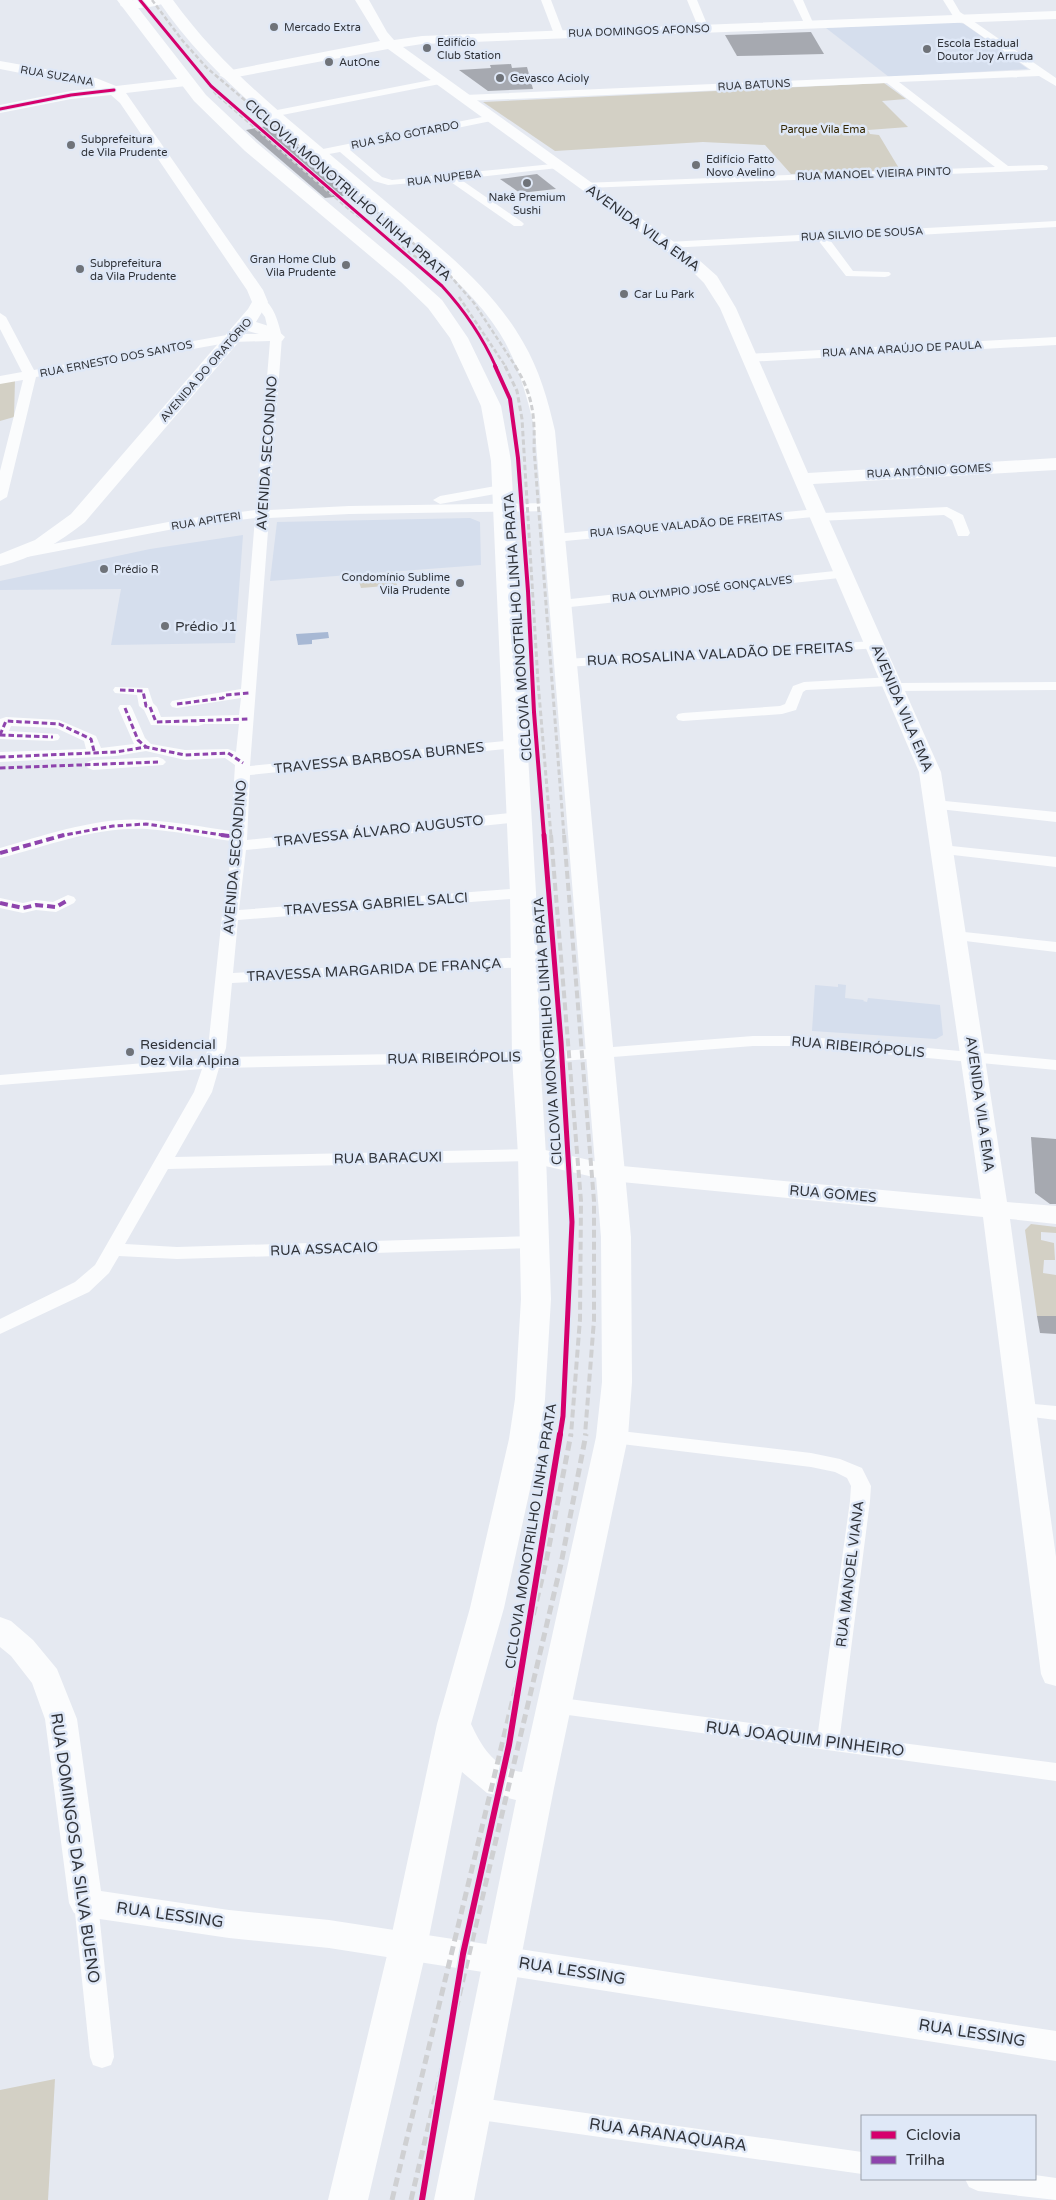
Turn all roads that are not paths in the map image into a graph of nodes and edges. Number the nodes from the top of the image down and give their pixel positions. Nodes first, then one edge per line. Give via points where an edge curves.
1 (164, 0) edge
2 (546, 0) edge
3 (692, 0) edge
4 (798, 0) edge
5 (948, 0) edge
6 (125, 2) edge
7 (365, 6) edge
8 (1056, 15) edge
9 (962, 18) junction
10 (809, 24) junction
11 (704, 29) junction
12 (150, 34) junction
13 (559, 34) junction
14 (356, 38) junction
15 (390, 44) junction
16 (0, 65) edge
17 (1056, 68) edge
18 (1040, 71) junction
19 (226, 75) junction
20 (889, 80) junction
21 (441, 81) junction
22 (186, 82) junction
23 (1056, 83) edge
24 (114, 90) junction
25 (465, 98) junction
26 (0, 109) edge
27 (272, 114) junction
28 (492, 118) junction
29 (342, 148) junction
30 (318, 152) junction
31 (558, 165) junction
32 (1043, 168) dead end
33 (1005, 170) junction
34 (450, 177) junction
35 (586, 186) junction
36 (518, 224) dead end
37 (1056, 224) edge
38 (821, 236) junction
39 (668, 245) junction
40 (885, 274) dead end
41 (260, 302) junction
42 (0, 316) edge
43 (245, 325) junction
44 (276, 337) junction
45 (232, 338) junction
46 (1056, 341) edge
47 (748, 358) junction
48 (30, 375) junction
49 (0, 380) edge
50 (1056, 464) edge
51 (801, 478) junction
52 (0, 497) edge
53 (502, 498) junction
54 (552, 507) junction
55 (387, 510) junction
56 (262, 514) junction
57 (818, 515) junction
58 (963, 533) dead end
59 (555, 538) junction
60 (27, 553) junction
61 (0, 560) edge
62 (844, 574) junction
63 (560, 604) junction
64 (875, 645) junction
65 (565, 663) junction
66 (893, 684) junction
67 (1056, 686) edge
68 (120, 690) dead end
69 (250, 693) junction
70 (177, 704) dead end
71 (125, 708) dead end
72 (682, 717) dead end
73 (248, 719) junction
74 (0, 735) edge
75 (53, 736) dead end
76 (515, 744) junction
77 (146, 747) junction
78 (97, 753) junction
79 (0, 757) edge
80 (158, 762) dead end
81 (243, 767) junction
82 (0, 768) edge
83 (935, 805) junction
84 (519, 817) junction
85 (1056, 817) edge
86 (238, 842) junction
87 (942, 850) junction
88 (0, 853) edge
89 (1056, 862) edge
90 (522, 893) junction
91 (68, 900) dead end
92 (0, 903) edge
93 (230, 916) junction
94 (955, 936) junction
95 (1056, 947) edge
96 (525, 962) junction
97 (224, 978) junction
98 (599, 1054) junction
99 (526, 1057) junction
100 (973, 1057) junction
101 (212, 1063) junction
102 (1056, 1065) edge
103 (0, 1080) edge
104 (532, 1155) junction
105 (163, 1163) junction
106 (610, 1173) junction
107 (995, 1209) junction
108 (1056, 1215) edge
109 (534, 1242) junction
110 (114, 1249) junction
111 (0, 1327) edge
112 (1023, 1410) junction
113 (1056, 1413) edge
114 (612, 1437) junction
115 (1052, 1620) edge
116 (0, 1628) edge
117 (1056, 1674) edge
118 (554, 1706) junction
119 (454, 1724) junction
120 (828, 1742) junction
121 (1056, 1772) edge
122 (536, 1788) junction
123 (86, 1903) junction
124 (408, 1947) junction
125 (502, 1961) junction
126 (1056, 2046) edge
127 (102, 2057) dead end
128 (473, 2108) junction
129 (861, 2162) edge
130 (985, 2180) edge
131 (1056, 2190) edge
132 (348, 2200) edge
133 (454, 2200) edge

1 - 6 main road
1 - 19 main road via 184,29
2 - 13 street
3 - 11 street
4 - 10 street
5 - 9 street
6 - 12 main road
7 - 14 main road
7 - 15 main road, AVENIDA VILA EMA
8 - 9 main road, RUA DOMINGOS AFONSO
9 - 10 main road, RUA DOMINGOS AFONSO
9 - 18 street
10 - 11 main road, RUA DOMINGOS AFONSO
11 - 13 main road, RUA DOMINGOS AFONSO
12 - 19 main road via 193,70
12 - 22 main road
13 - 15 main road, RUA DOMINGOS AFONSO
14 - 15 main road, RUA DOMINGOS AFONSO
14 - 19 main road, RUA DOMINGOS AFONSO
15 - 21 main road, AVENIDA VILA EMA
16 - 24 main road, RUA SUZANA via 96,82
17 - 18 street, RUA BATUNS
18 - 20 street, RUA BATUNS
18 - 23 street
19 - 27 main road
20 - 25 street, RUA BATUNS
20 - 33 street
21 - 25 main road, AVENIDA VILA EMA
21 - 27 street
22 - 24 main road
22 - 53 main road via 251,147 435,304 459,338 491,406 501,461
24 - 26 main road
24 - 41 main road, AVENIDA DO ORATÓRIO via 135,113
25 - 28 main road, AVENIDA VILA EMA
27 - 30 main road
28 - 29 street, RUA SÃO GOTARDO
28 - 31 main road, AVENIDA VILA EMA
29 - 30 street, RUA SÃO GOTARDO
29 - 34 street, RUA NUPEBA via 385,182
30 - 54 main road via 451,264 484,298 509,333 526,364 535,390 545,431
31 - 34 street, RUA NUPEBA
31 - 35 main road, AVENIDA VILA EMA
32 - 33 street, RUA MANOEL VIEIRA PINTO
33 - 35 street, RUA MANOEL VIEIRA PINTO
34 - 36 street
35 - 39 main road, AVENIDA VILA EMA
37 - 38 street, RUA SILVIO DE SOUSA
38 - 39 street, RUA SILVIO DE SOUSA
38 - 40 street via 850,274
39 - 47 main road, AVENIDA VILA EMA via 705,274 719,290
41 - 43 main road, AVENIDA DO ORATÓRIO
41 - 44 street, AVENIDA SECONDINO via 271,317
42 - 48 street
43 - 44 main road via 260,327
43 - 45 main road, AVENIDA DO ORATÓRIO
44 - 45 street, RUA ERNESTO DOS SANTOS
44 - 56 street, AVENIDA SECONDINO
45 - 48 street, RUA ERNESTO DOS SANTOS
45 - 60 main road, AVENIDA DO ORATÓRIO via 78,518
46 - 47 street, RUA ANA ARAÚJO DE PAULA
47 - 51 main road, AVENIDA VILA EMA
48 - 49 street, RUA ERNESTO DOS SANTOS
48 - 52 street
50 - 51 main road, RUA ANTÔNIO GOMES
51 - 57 main road, AVENIDA VILA EMA
53 - 54 street, RUA APITERI
53 - 55 street, RUA APITERI
53 - 55 street, RUA APITERI
53 - 76 main road
54 - 59 main road
55 - 56 street, RUA APITERI
56 - 60 street, RUA APITERI via 222,517
56 - 69 street, AVENIDA SECONDINO
57 - 58 street, RUA ISAQUE VALADÃO DE FREITAS via 947,511 958,518
57 - 59 street, RUA ISAQUE VALADÃO DE FREITAS
57 - 62 main road, AVENIDA VILA EMA
59 - 63 main road
60 - 61 main road, AVENIDA DO ORATÓRIO
62 - 63 street, RUA OLYMPIO JOSÉ GONÇALVES
62 - 64 main road, AVENIDA VILA EMA
63 - 65 main road
64 - 65 street, RUA ROSALINA VALADÃO DE FREITAS
64 - 66 main road, AVENIDA VILA EMA
65 - 98 main road
66 - 67 street
66 - 72 street via 804,686 798,688 791,707 782,710
66 - 83 main road, AVENIDA VILA EMA via 930,772
68 - 73 street via 143,692 146,706 150,707 156,722
69 - 70 street
69 - 73 street, AVENIDA SECONDINO
71 - 77 street via 138,740
73 - 81 street, AVENIDA SECONDINO
74 - 75 street
74 - 78 street via 6,721 59,724 92,739
76 - 81 street, TRAVESSA BARBOSA BURNES
76 - 84 main road
77 - 78 street
77 - 81 street via 185,755 228,753
78 - 79 street
80 - 82 street
81 - 86 street, AVENIDA SECONDINO
83 - 85 street
83 - 87 main road, AVENIDA VILA EMA
84 - 86 street, TRAVESSA ÁLVARO AUGUSTO
84 - 90 main road
86 - 88 street, TRAVESSA ÁLVARO AUGUSTO via 146,824 66,834
86 - 93 street, AVENIDA SECONDINO
87 - 89 street
87 - 94 main road, AVENIDA VILA EMA
90 - 93 street, TRAVESSA GABRIEL SALCI
90 - 96 main road
91 - 92 street via 56,906 23,908
93 - 97 street, AVENIDA SECONDINO
94 - 95 street
94 - 100 main road, AVENIDA VILA EMA
96 - 97 street, TRAVESSA MARGARIDA DE FRANÇA
96 - 99 main road
97 - 101 street, AVENIDA SECONDINO via 217,1048
98 - 99 street, RUA RIBEIRÓPOLIS
98 - 100 street, RUA RIBEIRÓPOLIS via 753,1041 800,1041
98 - 106 main road
99 - 101 street, RUA RIBEIRÓPOLIS
99 - 104 main road
100 - 102 street, RUA RIBEIRÓPOLIS
100 - 107 main road, AVENIDA VILA EMA
101 - 103 street, RUA RIBEIRÓPOLIS
101 - 105 street, AVENIDA SECONDINO via 203,1092
104 - 105 street, RUA BARACUXI
104 - 106 main road, RUA BARACUXI
104 - 109 main road
105 - 110 street, AVENIDA SECONDINO
106 - 107 main road, RUA GOMES
106 - 114 main road via 616,1237 617,1372
107 - 108 main road, RUA GOMES
107 - 112 main road, AVENIDA VILA EMA
109 - 110 street, RUA ASSACAIO via 177,1253
109 - 119 main road via 536,1299 524,1439 488,1608
110 - 111 street, AVENIDA SECONDINO via 93,1279 82,1287
112 - 113 street
112 - 115 main road, AVENIDA VILA EMA
114 - 118 main road
114 - 120 street, RUA MANOEL VIANA via 811,1460 855,1473 861,1486 860,1501
115 - 117 main road, AVENIDA VILA EMA
116 - 123 main road, RUA DOMINGOS DA SILVA BUENO via 22,1648 46,1678 61,1719
118 - 120 street, RUA JOAQUIM PINHEIRO
118 - 122 main road
119 - 122 main road via 470,1758 500,1783
119 - 124 main road
120 - 121 street, RUA JOAQUIM PINHEIRO
122 - 125 main road
123 - 124 main road, RUA LESSING
123 - 127 street, RUA DOMINGOS DA SILVA BUENO
124 - 125 main road, RUA LESSING
124 - 132 main road
125 - 126 main road, RUA LESSING
125 - 128 main road
128 - 129 street, RUA ARANAQUARA
128 - 133 main road
130 - 131 street

